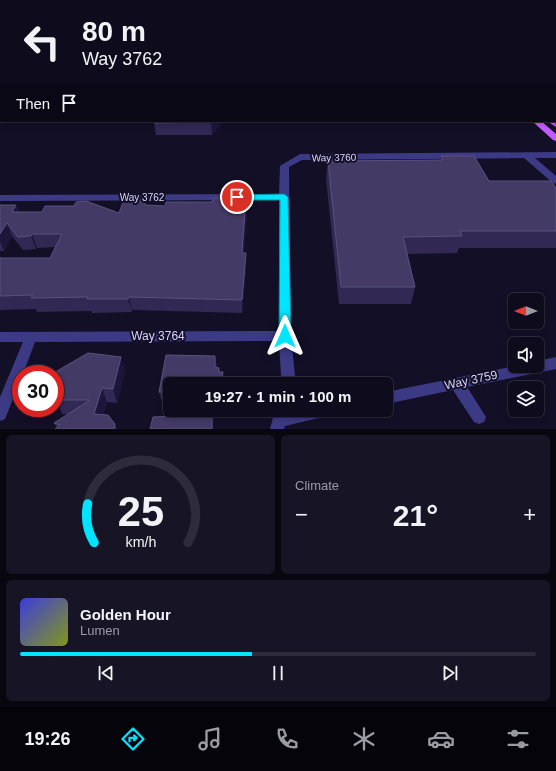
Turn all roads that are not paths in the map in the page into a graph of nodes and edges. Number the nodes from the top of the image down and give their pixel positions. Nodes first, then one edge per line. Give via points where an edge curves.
1 (537, 122) edge
2 (556, 138) edge
3 (526, 155) junction
4 (556, 155) edge
5 (556, 181) edge
6 (284, 197) junction
7 (0, 198) edge
8 (285, 336) junction
9 (0, 337) edge
10 (31, 337) junction
11 (556, 363) edge
12 (288, 377) edge
13 (456, 383) junction
14 (393, 396) edge
15 (0, 414) edge
16 (294, 417) edge
17 (479, 417) dead end
18 (280, 420) edge

1 - 2 main road
3 - 4 street, Way 3760
3 - 5 street
3 - 6 street, Way 3760 via 300,158 284,166
6 - 7 street, Way 3762
6 - 8 street, Way 3760
8 - 10 street, Way 3764
8 - 12 street, Way 3760
9 - 10 street, Way 3764
10 - 15 street
11 - 13 street, Way 3759
13 - 14 street, Way 3759
13 - 17 street
16 - 18 street

